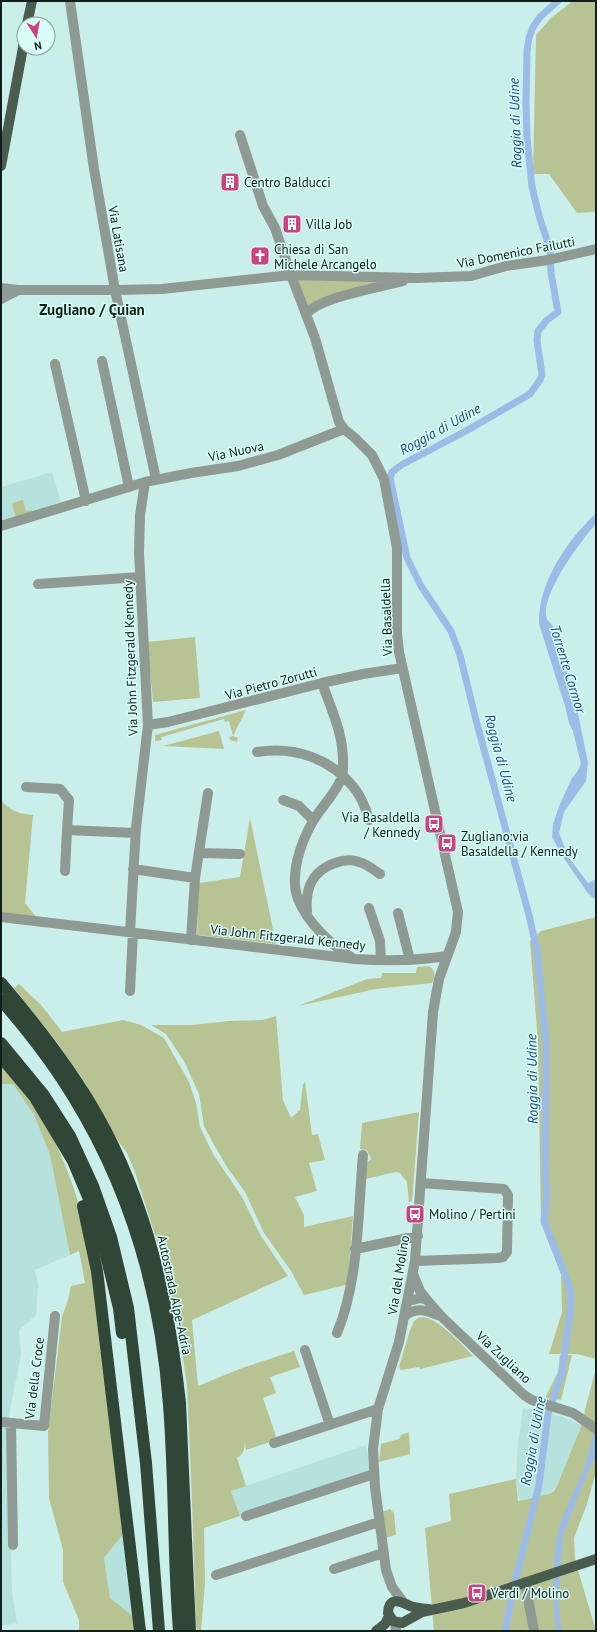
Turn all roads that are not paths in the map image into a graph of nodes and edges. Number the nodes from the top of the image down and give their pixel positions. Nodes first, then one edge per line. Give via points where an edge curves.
1 (32, 1) edge
2 (70, 1) edge
3 (29, 16) edge
4 (21, 56) edge
5 (240, 135) dead end
6 (1, 166) edge
7 (596, 249) edge
8 (291, 275) junction
9 (417, 278) junction
10 (1, 288) edge
11 (18, 290) junction
12 (115, 290) junction
13 (1, 299) edge
14 (306, 314) junction
15 (102, 361) dead end
16 (55, 364) dead end
17 (344, 429) junction
18 (156, 479) junction
19 (145, 482) junction
20 (130, 487) junction
21 (86, 501) junction
22 (1, 526) edge
23 (140, 577) junction
24 (38, 584) dead end
25 (402, 668) junction
26 (322, 683) junction
27 (148, 726) junction
28 (257, 752) dead end
29 (342, 776) junction
30 (26, 787) dead end
31 (208, 793) dead end
32 (283, 800) dead end
33 (314, 820) junction
34 (369, 820) dead end
35 (68, 830) junction
36 (135, 833) junction
37 (199, 853) junction
38 (240, 854) dead end
39 (133, 869) junction
40 (65, 871) dead end
41 (380, 874) dead end
42 (195, 878) junction
43 (368, 908) dead end
44 (398, 913) dead end
45 (307, 914) junction
46 (1, 917) edge
47 (131, 932) junction
48 (191, 940) junction
49 (447, 957) junction
50 (355, 959) junction
51 (381, 960) junction
52 (410, 960) junction
53 (1, 983) edge
54 (130, 991) dead end
55 (1, 1000) edge
56 (1, 1043) edge
57 (1, 1057) edge
58 (59, 1137) junction
59 (363, 1155) dead end
60 (421, 1183) junction
61 (418, 1236) junction
62 (355, 1249) junction
63 (415, 1261) junction
64 (413, 1274) junction
65 (427, 1300) junction
66 (408, 1301) junction
67 (55, 1316) dead end
68 (405, 1316) junction
69 (442, 1317) junction
70 (337, 1333) dead end
71 (305, 1350) dead end
72 (378, 1409) junction
73 (6, 1423) edge
74 (330, 1425) junction
75 (596, 1429) edge
76 (274, 1443) dead end
77 (374, 1474) junction
78 (246, 1516) dead end
79 (379, 1522) junction
80 (13, 1545) dead end
81 (383, 1553) junction
82 (596, 1559) edge
83 (334, 1569) dead end
84 (216, 1575) dead end
85 (524, 1583) junction
86 (392, 1587) junction
87 (406, 1603) junction
88 (390, 1605) junction
89 (430, 1610) junction
90 (393, 1626) edge
91 (140, 1631) edge
92 (151, 1631) edge
93 (159, 1631) edge
94 (179, 1631) edge
95 (190, 1631) edge
96 (534, 1631) edge

1 - 3 main road
2 - 12 street, Via Latisana via 94,169
4 - 6 main road
5 - 8 street, Via Basaldella via 263,206 275,228
7 - 9 street, Via Domenico Failutti via 506,266 471,276
8 - 9 street
8 - 12 street via 162,289
8 - 14 street, Via Basaldella
9 - 14 street via 334,299 311,308
10 - 11 street
11 - 12 street
11 - 13 street
12 - 18 street, Via Latisana
14 - 17 street, Via Basaldella via 336,412
15 - 20 street
16 - 21 street
17 - 18 street, Via Nuova via 278,455 238,466
17 - 25 street, Via Basaldella via 372,456 384,479 397,548 397,633
18 - 19 street, Via Nuova
19 - 20 street, Via Nuova
19 - 23 street, Via John Fitzgerald Kennedy via 140,516
20 - 21 street, Via Nuova
21 - 22 street, Via Nuova
23 - 24 street
23 - 27 street, Via John Fitzgerald Kennedy
25 - 26 street, Via Pietro Zorutti
25 - 49 street, Via Basaldella via 456,904 458,923
26 - 27 street, Via Pietro Zorutti
26 - 29 street via 340,732
27 - 36 street, Via John Fitzgerald Kennedy
28 - 29 street via 280,750 307,754 320,759
29 - 33 street
29 - 34 street via 360,796
30 - 35 street via 60,789 69,800
31 - 37 street, Via John Fitzgerald Kennedy
32 - 33 street via 299,806
33 - 45 street via 302,846 296,872 298,898
35 - 36 street
35 - 40 street
36 - 39 street, Via John Fitzgerald Kennedy
37 - 38 street
37 - 42 street, Via John Fitzgerald Kennedy
39 - 42 street
39 - 47 street, Via John Fitzgerald Kennedy
41 - 45 street via 361,862 351,860 340,861 320,870 309,887 306,899
42 - 48 street, Via John Fitzgerald Kennedy
43 - 51 street, Via John Fitzgerald Kennedy via 380,941
44 - 52 street
45 - 50 street via 328,941
46 - 47 street, Via John Fitzgerald Kennedy
47 - 48 street, Via John Fitzgerald Kennedy
47 - 54 street, Via John Fitzgerald Kennedy
48 - 50 street, Via John Fitzgerald Kennedy
49 - 52 street, Via John Fitzgerald Kennedy
49 - 60 street, Via del Molino via 439,979 433,1012
50 - 51 street, Via John Fitzgerald Kennedy
51 - 52 street, Via John Fitzgerald Kennedy
53 - 95 highway, Autostrada Alpe-Adria via 50,1043 97,1114 120,1161 149,1236 167,1311 178,1381
55 - 94 highway, Autostrada Alpe-Adria via 43,1051 74,1098 100,1144 139,1241 150,1281 165,1364
56 - 93 highway via 42,1094 70,1136 93,1186 113,1244 128,1308 146,1455
57 - 58 highway via 34,1096
58 - 91 highway via 86,1217 97,1271
58 - 92 highway via 73,1161 89,1199 119,1308 139,1461
59 - 62 street
60 - 61 street, Via del Molino
60 - 63 street via 504,1189 508,1194 507,1252 498,1258
61 - 62 street
61 - 63 street, Via del Molino
62 - 70 street via 348,1299
63 - 64 street, Via del Molino
64 - 65 street, Via Zugliano
64 - 66 street, Via del Molino
65 - 66 street via 420,1298
65 - 69 street, Via Zugliano
66 - 68 street, Via del Molino
67 - 73 street, Via della Croce via 44,1426
68 - 69 street, Via Zugliano via 410,1311 418,1310
68 - 72 street, Via del Molino
69 - 75 street, Via Zugliano via 516,1388 532,1400 573,1413
71 - 74 street
72 - 74 street
72 - 77 street, Via del Molino
73 - 80 street
74 - 76 street
77 - 78 street
77 - 79 street, Via del Molino
79 - 81 street, Via del Molino
79 - 84 street
81 - 83 street
81 - 86 street, Via del Molino
82 - 85 main road
85 - 89 main road via 452,1606
85 - 96 street
86 - 87 street, Via del Molino
86 - 88 street, Via del Molino
87 - 88 main road via 396,1601
87 - 89 main road
87 - 90 main road via 410,1612
88 - 90 main road via 388,1610
89 - 90 main road

